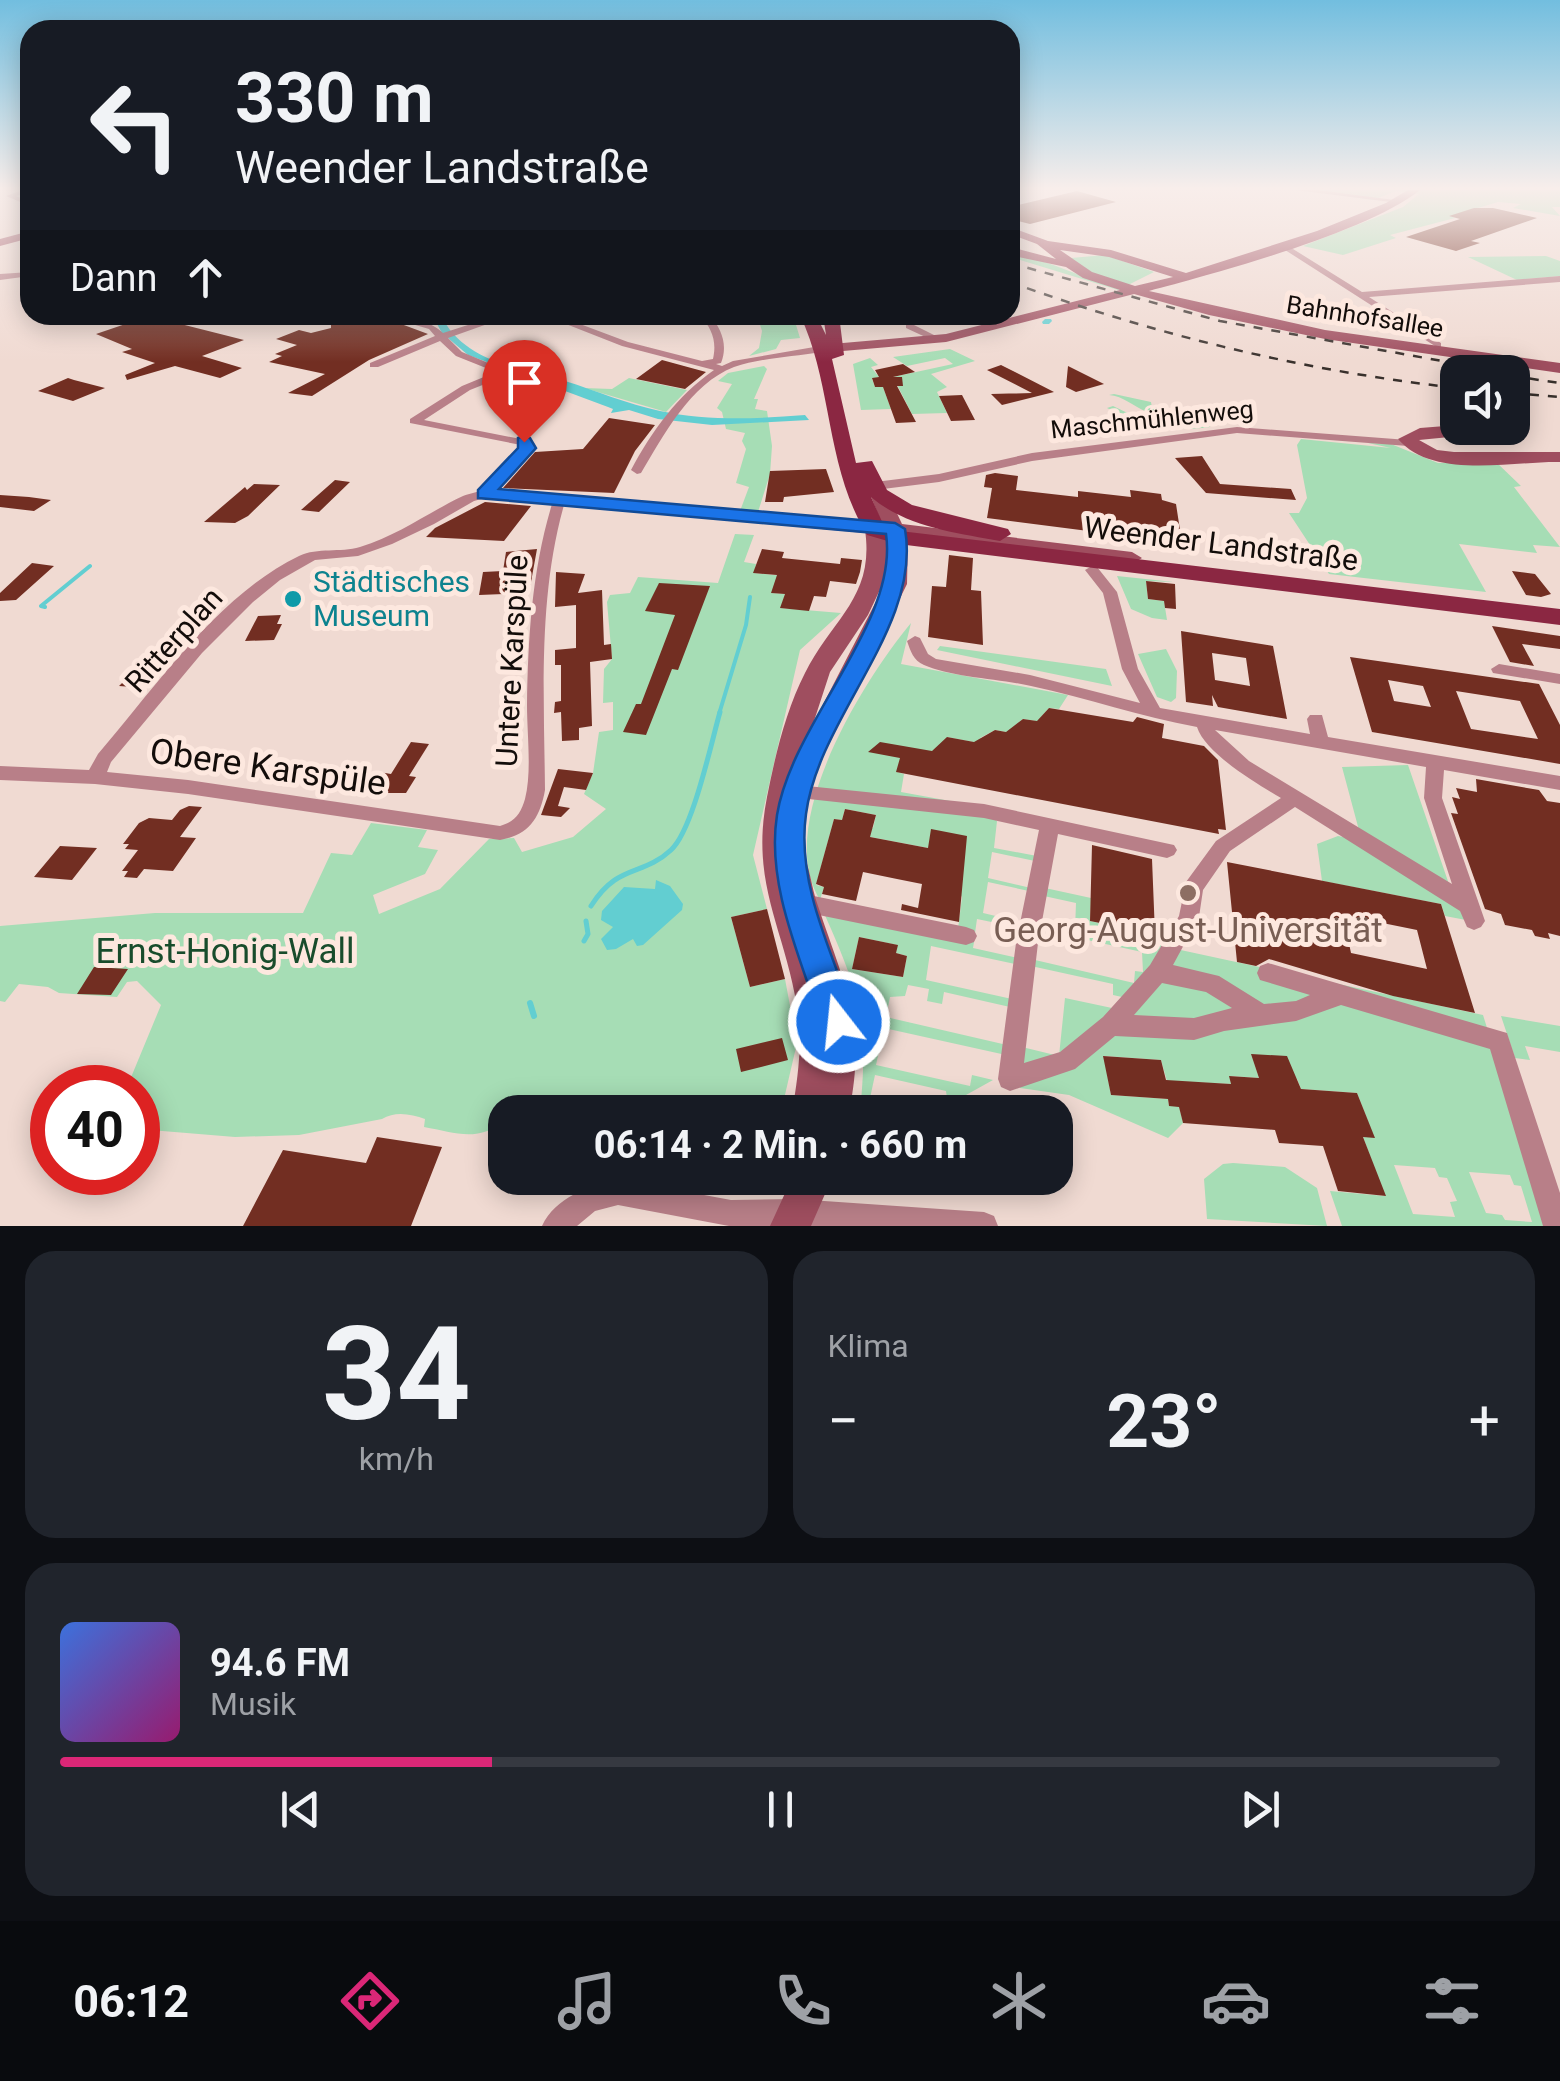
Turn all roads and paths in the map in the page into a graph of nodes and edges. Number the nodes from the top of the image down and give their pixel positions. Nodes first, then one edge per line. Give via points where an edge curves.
1 (1045, 247) edge
2 (1048, 247) edge
3 (1069, 247) edge
4 (1280, 247) edge
5 (1276, 249) junction
6 (1092, 251) junction
7 (1020, 253) edge
8 (1020, 253) edge
9 (1304, 262) junction
10 (1066, 264) junction
11 (1143, 264) junction
12 (1183, 276) junction
13 (1560, 279) edge
14 (1162, 280) junction
15 (1129, 292) junction
16 (1359, 295) junction
17 (1020, 320) edge
18 (428, 325) edge
19 (478, 325) edge
20 (575, 325) edge
21 (713, 325) edge
22 (813, 325) edge
23 (831, 325) edge
24 (999, 325) edge
25 (909, 326) dead end
26 (971, 332) junction
27 (446, 336) junction
28 (937, 339) junction
29 (1448, 349) junction
30 (827, 352) junction
31 (1453, 355) edge
32 (772, 357) junction
33 (718, 365) junction
34 (374, 366) dead end
35 (1560, 366) edge
36 (504, 374) junction
37 (545, 396) dead end
38 (1440, 432) edge
39 (1408, 443) junction
40 (1560, 457) edge
41 (636, 470) dead end
42 (875, 487) junction
43 (485, 494) junction
44 (559, 501) junction
45 (889, 532) junction
46 (1132, 558) junction
47 (1092, 570) dead end
48 (1560, 608) edge
49 (1560, 617) edge
50 (915, 641) dead end
51 (1499, 670) dead end
52 (1560, 679) edge
53 (1154, 712) junction
54 (1316, 719) dead end
55 (1205, 722) junction
56 (1320, 741) junction
57 (1434, 760) junction
58 (0, 773) edge
59 (96, 776) junction
60 (1560, 783) edge
61 (797, 792) junction
62 (1294, 799) junction
63 (524, 822) joint
64 (1050, 825) junction
65 (1167, 850) dead end
66 (799, 902) junction
67 (966, 936) dead end
68 (1158, 972) junction
69 (1268, 972) dead end
70 (1337, 996) junction
71 (1263, 1016) junction
72 (1111, 1025) junction
73 (813, 1095) edge
74 (835, 1095) edge
75 (799, 1198) edge
76 (556, 1226) edge
77 (984, 1226) edge
78 (1556, 1226) edge

1 - 7 street
2 - 10 street, Bahnhofsallee
3 - 6 street
4 - 5 street
5 - 9 street
5 - 9 street
5 - 12 street
6 - 10 street via 1069,255
6 - 11 street
8 - 10 street
9 - 16 street
10 - 29 street, Bahnhofsallee via 1106,282 1266,323
11 - 12 street
11 - 14 street
12 - 14 street
12 - 15 street
13 - 16 street
14 - 15 street
15 - 17 street
16 - 29 street
18 - 27 street
19 - 27 street
20 - 33 street
21 - 33 street
22 - 30 main road
23 - 30 main road
24 - 26 street
25 - 28 street
26 - 28 street
26 - 30 street
27 - 34 street
27 - 36 street via 459,354
28 - 30 street
29 - 31 street
29 - 35 street
30 - 32 street
30 - 32 street via 811,360
30 - 42 main road
30 - 42 main road via 844,458
32 - 33 street
33 - 41 street via 666,422
36 - 37 street
36 - 43 street via 466,388 414,421 527,443
38 - 39 street, Maschmühlenweg via 1420,433
39 - 40 street via 1447,458
39 - 42 street, Maschmühlenweg via 1220,431
42 - 45 main road
42 - 46 main road, Weender Landstraße via 919,514 968,528
43 - 44 street, Weender Landstraße
43 - 59 street, Ritterplan via 379,545 343,556 309,556 252,597 104,759
44 - 45 street, Weender Landstraße
44 - 63 street, Untere Karspüle via 544,578 536,790
45 - 46 street, Weender Landstraße
45 - 49 main road, Weender Landstraße
45 - 61 street via 892,594
45 - 73 street via 872,588 814,677 776,836 781,900 818,1026
46 - 48 main road, Weender Landstraße
47 - 53 street via 1115,603 1130,669
50 - 53 street via 921,657 932,662
51 - 52 street
53 - 55 street
54 - 56 street
55 - 56 street
55 - 62 street via 1206,732 1243,766
56 - 57 street
57 - 60 street
57 - 62 street via 1432,798 1471,913
58 - 59 street, Obere Karspüle
59 - 63 street, Obere Karspüle via 500,832
61 - 64 street
61 - 66 street via 790,836
62 - 68 street via 1223,846 1193,888 1188,917
64 - 65 street
64 - 72 street via 1010,1079 1067,1061
66 - 67 street
66 - 74 street via 839,1022
68 - 71 street via 1211,983
68 - 72 street
69 - 70 street
70 - 71 street
70 - 78 street via 1499,1041
71 - 72 street via 1194,1029
75 - 76 street via 731,1212 618,1192 588,1200
75 - 77 street

